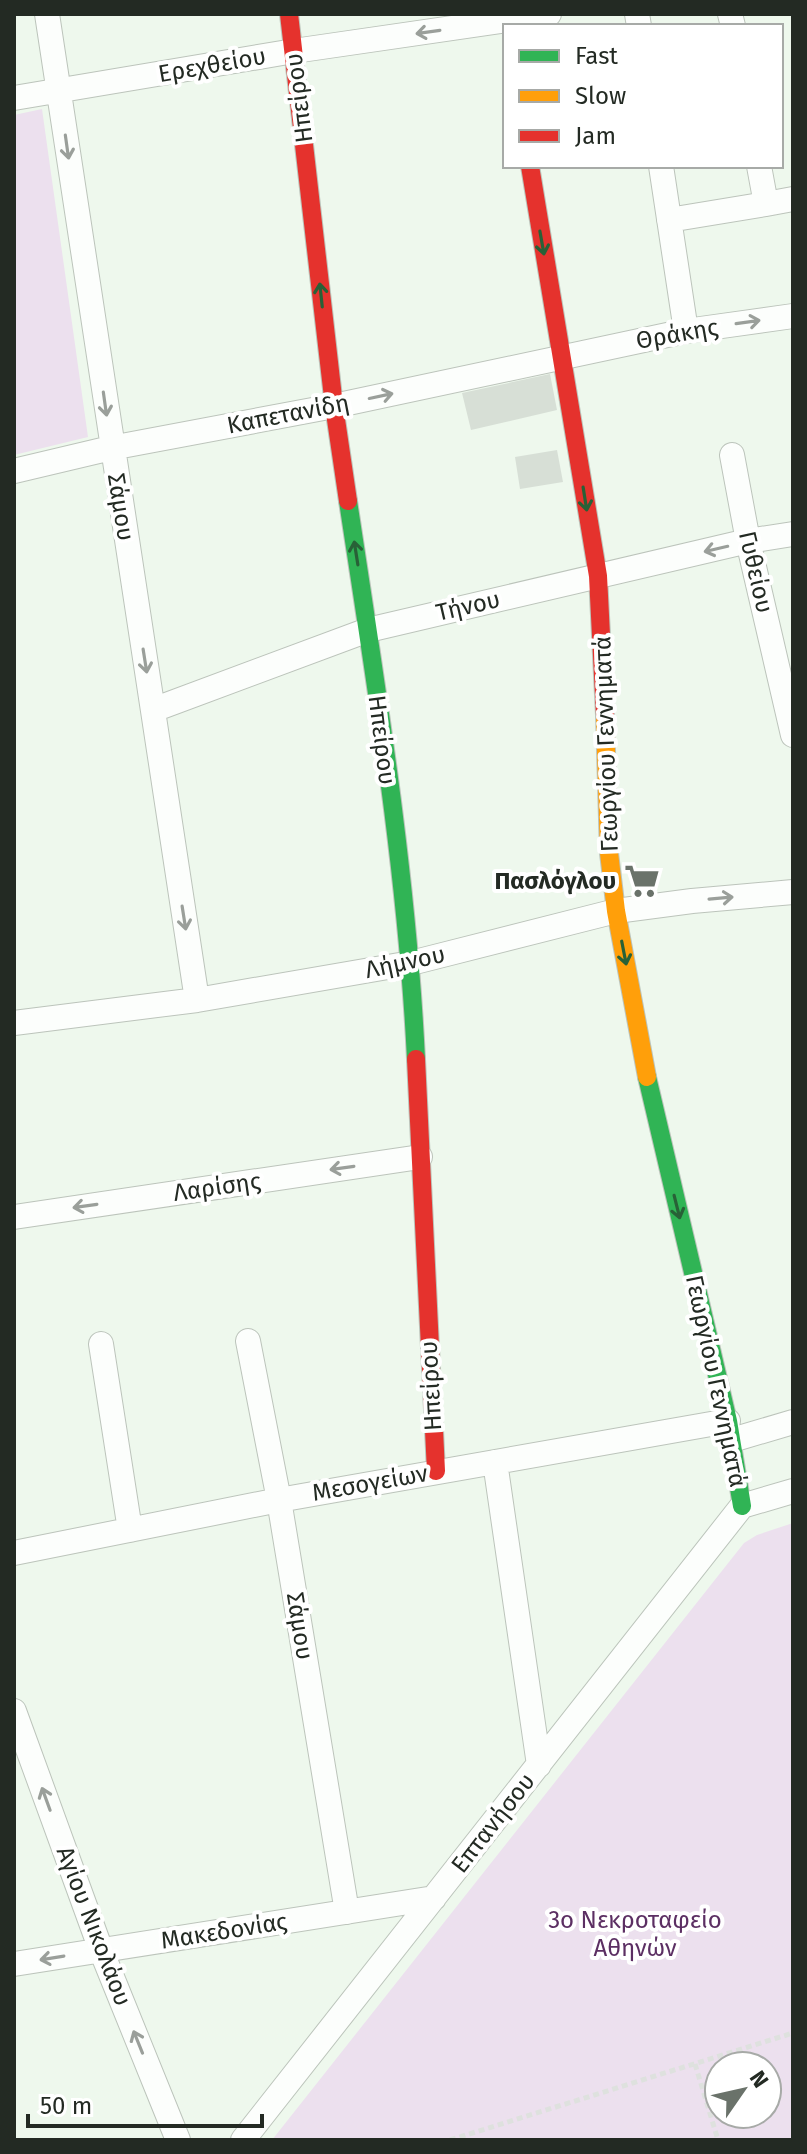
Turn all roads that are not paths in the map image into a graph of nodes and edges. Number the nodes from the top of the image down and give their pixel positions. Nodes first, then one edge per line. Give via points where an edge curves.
1 (47, 14) edge
2 (289, 14) edge
3 (549, 14) edge
4 (505, 20) edge
5 (294, 51) junction
6 (59, 91) junction
7 (14, 98) edge
8 (530, 168) edge
9 (661, 168) edge
10 (759, 168) edge
11 (793, 199) edge
12 (766, 204) junction
13 (669, 220) junction
14 (793, 316) edge
15 (686, 331) junction
16 (562, 356) junction
17 (334, 406) junction
18 (111, 448) junction
19 (732, 455) dead end
20 (14, 471) edge
21 (793, 534) edge
22 (748, 541) junction
23 (598, 576) junction
24 (368, 630) junction
25 (153, 710) junction
26 (793, 735) edge
27 (793, 892) edge
28 (616, 911) junction
29 (411, 963) junction
30 (197, 1000) junction
31 (14, 1023) edge
32 (420, 1157) junction
33 (14, 1217) edge
34 (248, 1341) dead end
35 (101, 1344) dead end
36 (793, 1422) edge
37 (730, 1430) junction
38 (495, 1462) junction
39 (436, 1471) junction
40 (793, 1491) edge
41 (279, 1500) junction
42 (742, 1506) junction
43 (130, 1530) junction
44 (14, 1553) edge
45 (14, 1711) edge
46 (539, 1765) junction
47 (434, 1898) junction
48 (347, 1912) junction
49 (101, 1950) junction
50 (14, 1964) edge
51 (178, 2140) edge
52 (243, 2140) edge

1 - 6 street, Σάμου
2 - 5 street, Ηπείρου
3 - 4 street, Ερεχθείου
4 -> 5 street, Ερεχθείου
5 - 6 street, Ερεχθείου
17 -> 5 street, Ηπείρου
6 - 7 street, Ερεχθείου
6 -> 18 street, Σάμου
8 -> 16 street, Γεωργίου Γεννηματά
9 - 13 street
10 - 12 street
11 - 12 street
12 - 13 street
13 - 15 street
15 -> 14 street, Θράκης
15 - 16 street, Θράκης
17 -> 16 street, Καπετανίδη
16 -> 23 street, Γεωργίου Γεννηματά
17 - 18 street, Καπετανίδη
24 -> 17 street, Ηπείρου
18 - 20 street, Καπετανίδη
18 -> 25 street, Σάμου
19 - 22 street, Γυθείου
21 - 22 street, Τήνου
22 -> 23 street, Τήνου
22 - 26 street, Γυθείου
23 - 24 street, Τήνου
23 - 28 street, Γεωργίου Γεννηματά
24 - 25 street, Τήνου
24 - 29 street, Ηπείρου
25 -> 30 street, Σάμου
28 -> 27 street, Λήμνου
28 - 29 street, Λήμνου
28 -> 37 street, Γεωργίου Γεννηματά via 652,1102
29 - 30 street, Λήμνου
29 - 32 street, Ηπείρου
30 - 31 street, Λήμνου
32 -> 33 street, Λαρίσης
32 - 39 street, Ηπείρου
34 - 41 street, Σάμου
35 - 43 street
36 - 37 street, Μεσογείων
37 - 38 street, Μεσογείων
37 - 42 street, Γεωργίου Γεννηματά
38 - 39 street, Μεσογείων
38 - 46 street
39 - 41 street, Μεσογείων
40 - 42 street
41 - 43 street, Μεσογείων
41 - 48 street, Σάμου
42 - 46 street, Επτανήσου
43 - 44 street, Μεσογείων
49 -> 45 street, Αγίου Νικολάου
46 - 47 street, Επτανήσου
47 - 48 street, Μακεδονίας
47 - 52 street, Επτανήσου
48 - 49 street, Μακεδονίας
49 -> 50 street, Μακεδονίας
51 -> 49 street, Αγίου Νικολάου

